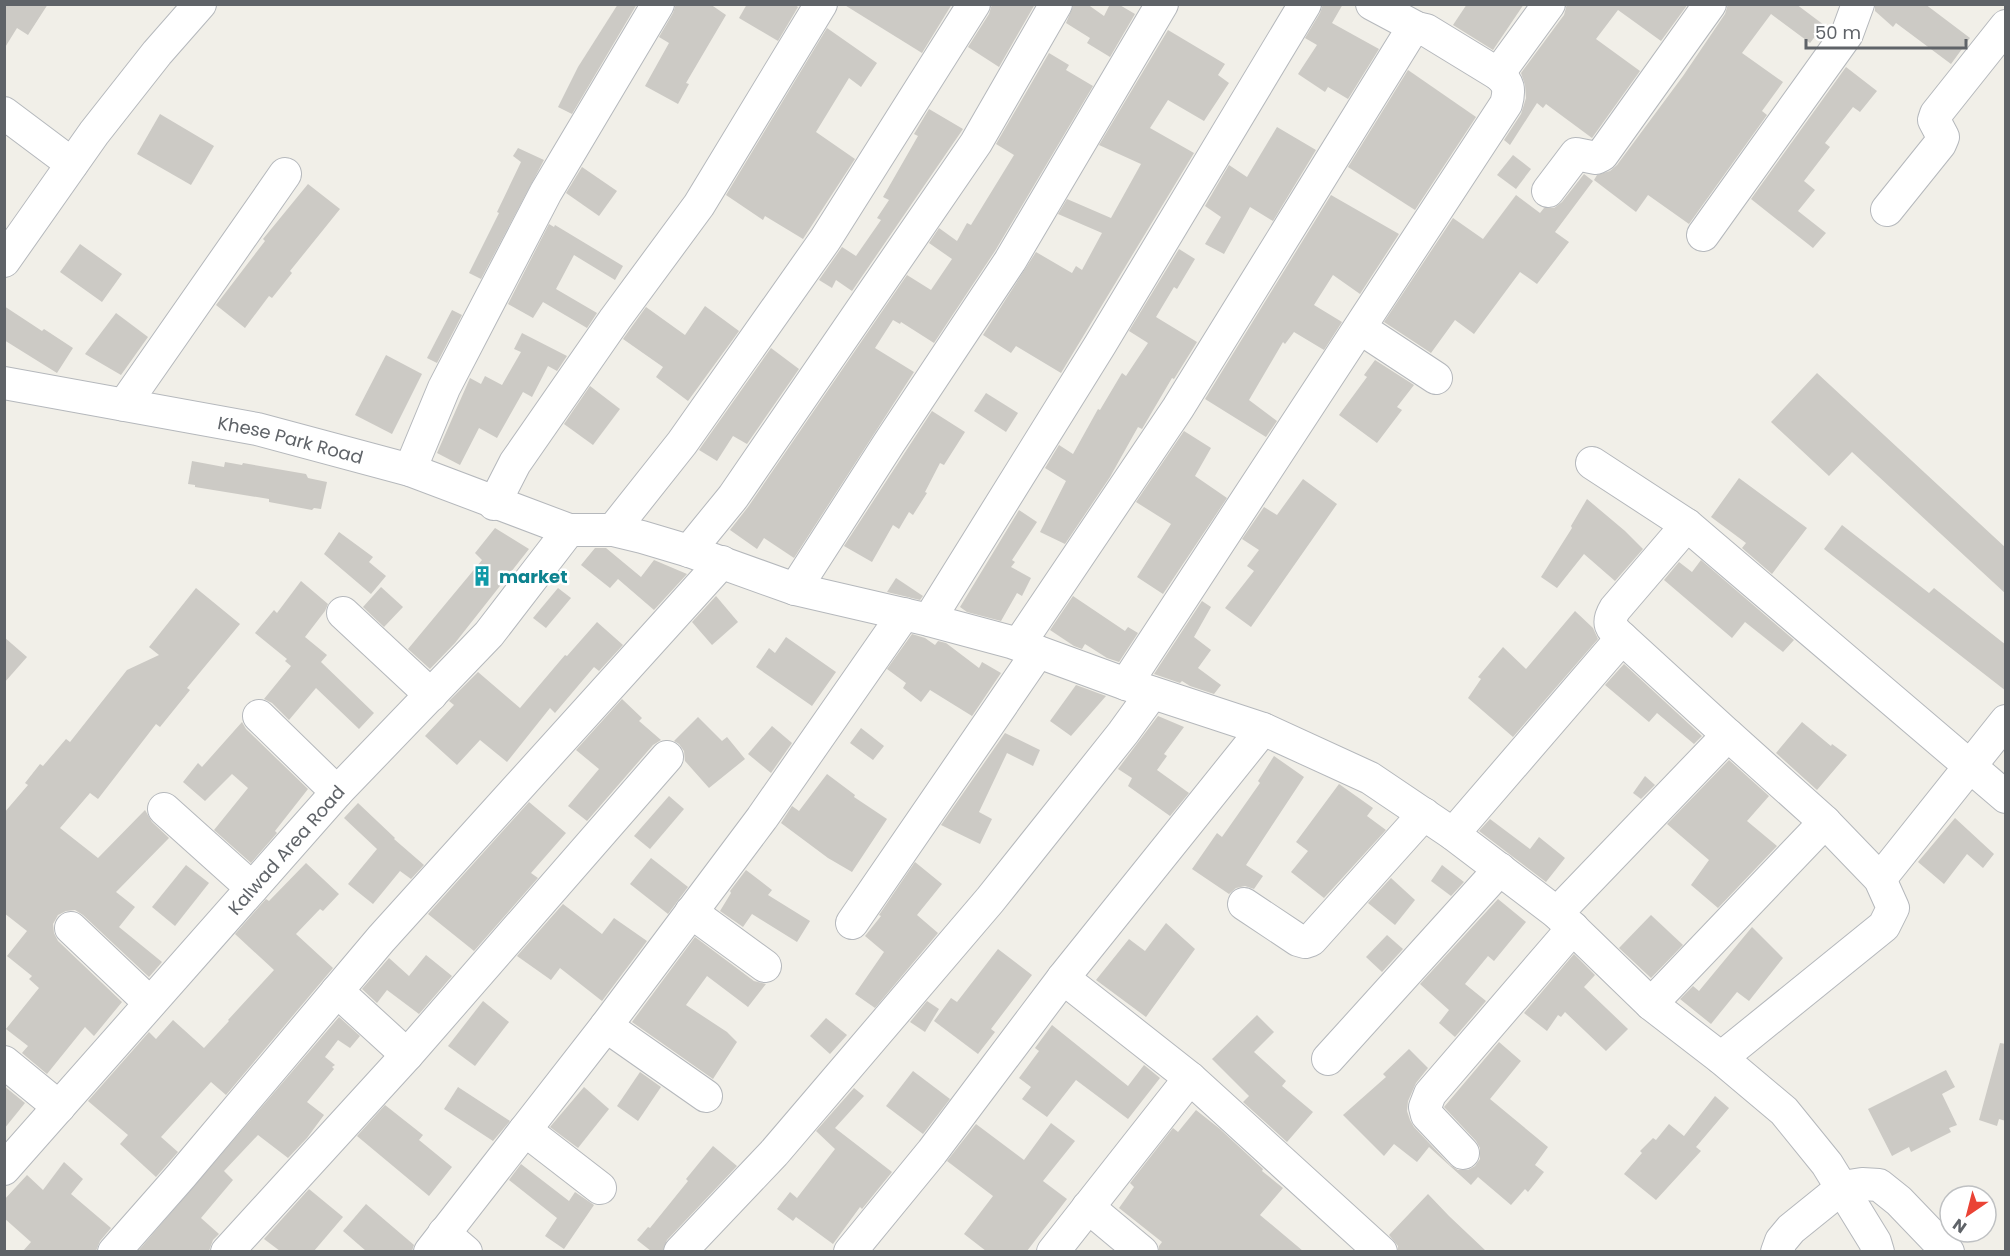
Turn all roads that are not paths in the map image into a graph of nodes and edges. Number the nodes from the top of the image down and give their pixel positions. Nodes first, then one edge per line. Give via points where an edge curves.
1 (200, 4) edge
2 (658, 4) edge
3 (821, 4) edge
4 (974, 4) edge
5 (1056, 4) edge
6 (1162, 4) edge
7 (1305, 4) edge
8 (1372, 4) edge
9 (1549, 4) edge
10 (1710, 4) edge
11 (1858, 4) edge
12 (2006, 26) edge
13 (1417, 28) junction
14 (1498, 74) junction
15 (4, 113) edge
16 (72, 164) junction
17 (285, 174) dead end
18 (1548, 190) dead end
19 (1887, 210) dead end
20 (1704, 235) dead end
21 (4, 261) edge
22 (1360, 328) junction
23 (1436, 378) dead end
24 (4, 383) edge
25 (124, 405) junction
26 (1592, 464) dead end
27 (410, 470) junction
28 (494, 504) junction
29 (1687, 525) junction
30 (569, 530) junction
31 (613, 530) junction
32 (689, 551) junction
33 (722, 562) junction
34 (795, 589) junction
35 (343, 613) dead end
36 (916, 617) junction
37 (1622, 638) junction
38 (1028, 648) junction
39 (1139, 689) junction
40 (431, 695) junction
41 (259, 716) dead end
42 (2006, 722) edge
43 (1263, 729) junction
44 (1728, 735) junction
45 (667, 757) dead end
46 (1969, 766) junction
47 (337, 792) junction
48 (2006, 796) edge
49 (164, 809) dead end
50 (1424, 814) junction
51 (1825, 822) junction
52 (1454, 834) junction
53 (1500, 869) junction
54 (1880, 879) junction
55 (252, 888) junction
56 (1244, 904) dead end
57 (691, 912) junction
58 (1565, 921) junction
59 (852, 923) dead end
60 (70, 928) dead end
61 (765, 966) dead end
62 (1063, 978) junction
63 (337, 992) junction
64 (150, 1003) junction
65 (1651, 1004) junction
66 (606, 1026) junction
67 (407, 1055) junction
68 (1721, 1058) junction
69 (1328, 1059) dead end
70 (4, 1062) edge
71 (1190, 1078) junction
72 (706, 1096) dead end
73 (59, 1107) junction
74 (525, 1130) junction
75 (1464, 1153) dead end
76 (4, 1169) edge
77 (1843, 1187) junction
78 (600, 1188) dead end
79 (1088, 1208) junction
80 (447, 1245) edge
81 (114, 1251) edge
82 (227, 1251) edge
83 (680, 1251) edge
84 (850, 1251) edge
85 (1053, 1251) edge
86 (1142, 1251) edge
87 (1382, 1251) edge
88 (1777, 1251) edge
89 (1878, 1251) edge
90 (1948, 1251) edge

1 - 16 street
2 - 27 street via 546,192 444,388
3 - 28 street via 699,204 515,463
4 - 31 street via 825,240 682,443
5 - 32 street via 976,142 733,497
6 - 34 street via 1010,261
7 - 36 street via 1100,345
8 - 13 street
9 - 14 street
10 - 18 street via 1602,155 1596,158 1576,153
11 - 20 street via 1848,34
12 - 19 street via 1936,114 1934,120 1943,137 1940,144
13 - 14 street
13 - 38 street via 1408,36
14 - 22 street via 1506,81 1510,93 1506,104
15 - 16 street
16 - 21 street
17 - 25 street
22 - 23 street
22 - 39 street
24 - 25 street, Khese Park Road
25 - 27 street, Khese Park Road via 257,429
26 - 29 street
27 - 28 street, Khese Park Road
28 - 30 street, Khese Park Road
29 - 37 street via 1615,609 1610,626
29 - 46 street
30 - 31 street, Khese Park Road
30 - 40 street, Kalwad Area Road via 489,634
31 - 32 street, Khese Park Road
32 - 33 street, Khese Park Road
33 - 34 street, Khese Park Road
33 - 63 street
34 - 36 street, Khese Park Road
35 - 40 street
36 - 38 street, Khese Park Road
36 - 57 street
37 - 44 street
37 - 52 street
38 - 39 street, Khese Park Road
38 - 59 street
39 - 43 street, Khese Park Road
39 - 83 street via 1117,741 990,900 774,1153
40 - 47 street, Kalwad Area Road
41 - 47 street
42 - 46 street
43 - 50 street, Khese Park Road via 1370,778
43 - 62 street
44 - 51 street
44 - 58 street
45 - 67 street
46 - 48 street
46 - 54 street
47 - 55 street, Kalwad Area Road
49 - 55 street
50 - 52 street, Khese Park Road
50 - 56 street via 1311,940 1298,939
51 - 54 street
51 - 65 street
52 - 53 street, Khese Park Road
53 - 58 street, Khese Park Road
53 - 69 street
54 - 68 street via 1893,909 1884,926
55 - 64 street, Kalwad Area Road
57 - 61 street
57 - 66 street
58 - 65 street, Khese Park Road
58 - 75 street via 1430,1094 1425,1107 1427,1115
60 - 64 street
62 - 71 street
62 - 84 street via 932,1152
63 - 67 street
63 - 81 street
64 - 73 street, Kalwad Area Road
65 - 68 street, Khese Park Road
66 - 72 street
66 - 74 street
67 - 82 street
68 - 77 street, Khese Park Road via 1784,1111
70 - 73 street
71 - 79 street
71 - 87 street
73 - 76 street, Kalwad Area Road
74 - 78 street
74 - 80 street
77 - 88 street via 1791,1229
77 - 89 street, Khese Park Road
77 - 90 street via 1879,1185
79 - 85 street
79 - 86 street

